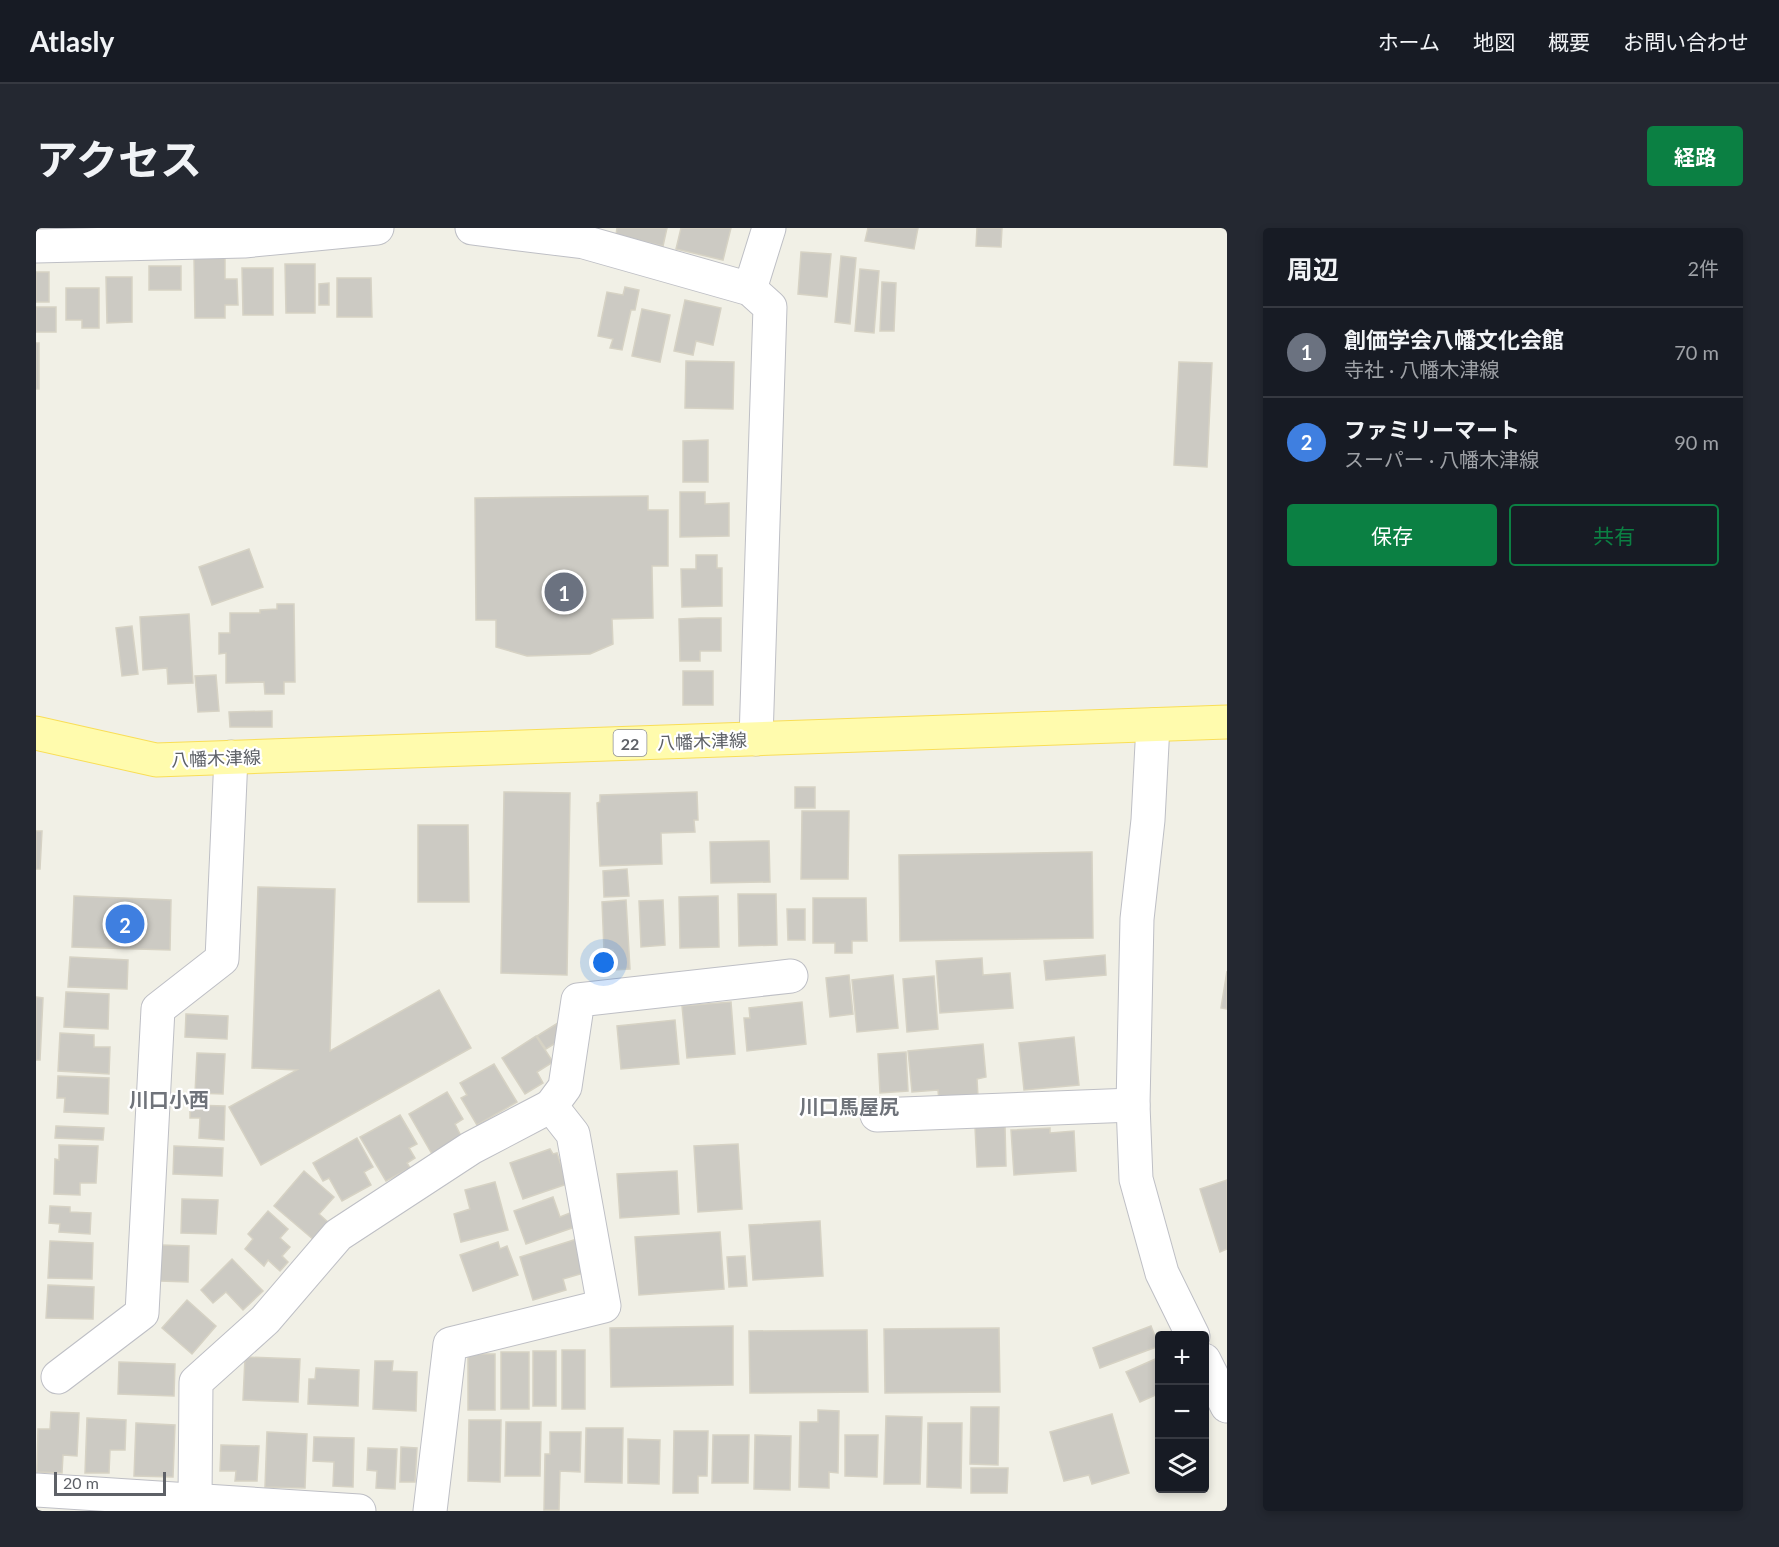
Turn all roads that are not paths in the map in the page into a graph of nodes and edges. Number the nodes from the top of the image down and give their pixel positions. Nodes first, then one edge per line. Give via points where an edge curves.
1 (377, 228) edge
2 (472, 228) edge
3 (769, 228) edge
4 (244, 234) edge
5 (586, 235) edge
6 (82, 236) edge
7 (36, 246) edge
8 (750, 289) junction
9 (1227, 722) edge
10 (1153, 725) junction
11 (36, 733) edge
12 (756, 739) junction
13 (231, 757) junction
14 (791, 976) dead end
15 (1133, 1105) junction
16 (552, 1106) junction
17 (877, 1115) dead end
18 (1190, 1331) edge
19 (1209, 1370) edge
20 (58, 1377) dead end
21 (1227, 1406) edge
22 (36, 1490) edge
23 (195, 1499) junction
24 (359, 1511) edge
25 (430, 1511) edge

1 - 4 street
2 - 5 street
3 - 8 street
4 - 6 street
5 - 8 street
6 - 7 street
8 - 12 street via 770,307
9 - 10 main road, 八幡木津線 / 22
10 - 12 main road, 八幡木津線 / 22
10 - 15 street via 1137,919
11 - 13 main road, 八幡木津線 / 22 via 156,760
12 - 13 main road, 八幡木津線 / 22
13 - 20 street via 222,959 158,1009 142,1313
14 - 16 street via 578,1000 565,1087
15 - 17 street
15 - 18 street via 1136,1179 1162,1273
16 - 23 street via 471,1148 338,1235 265,1320 196,1382
16 - 25 street via 573,1134 604,1306 450,1344
19 - 21 street
22 - 23 street
23 - 24 street

